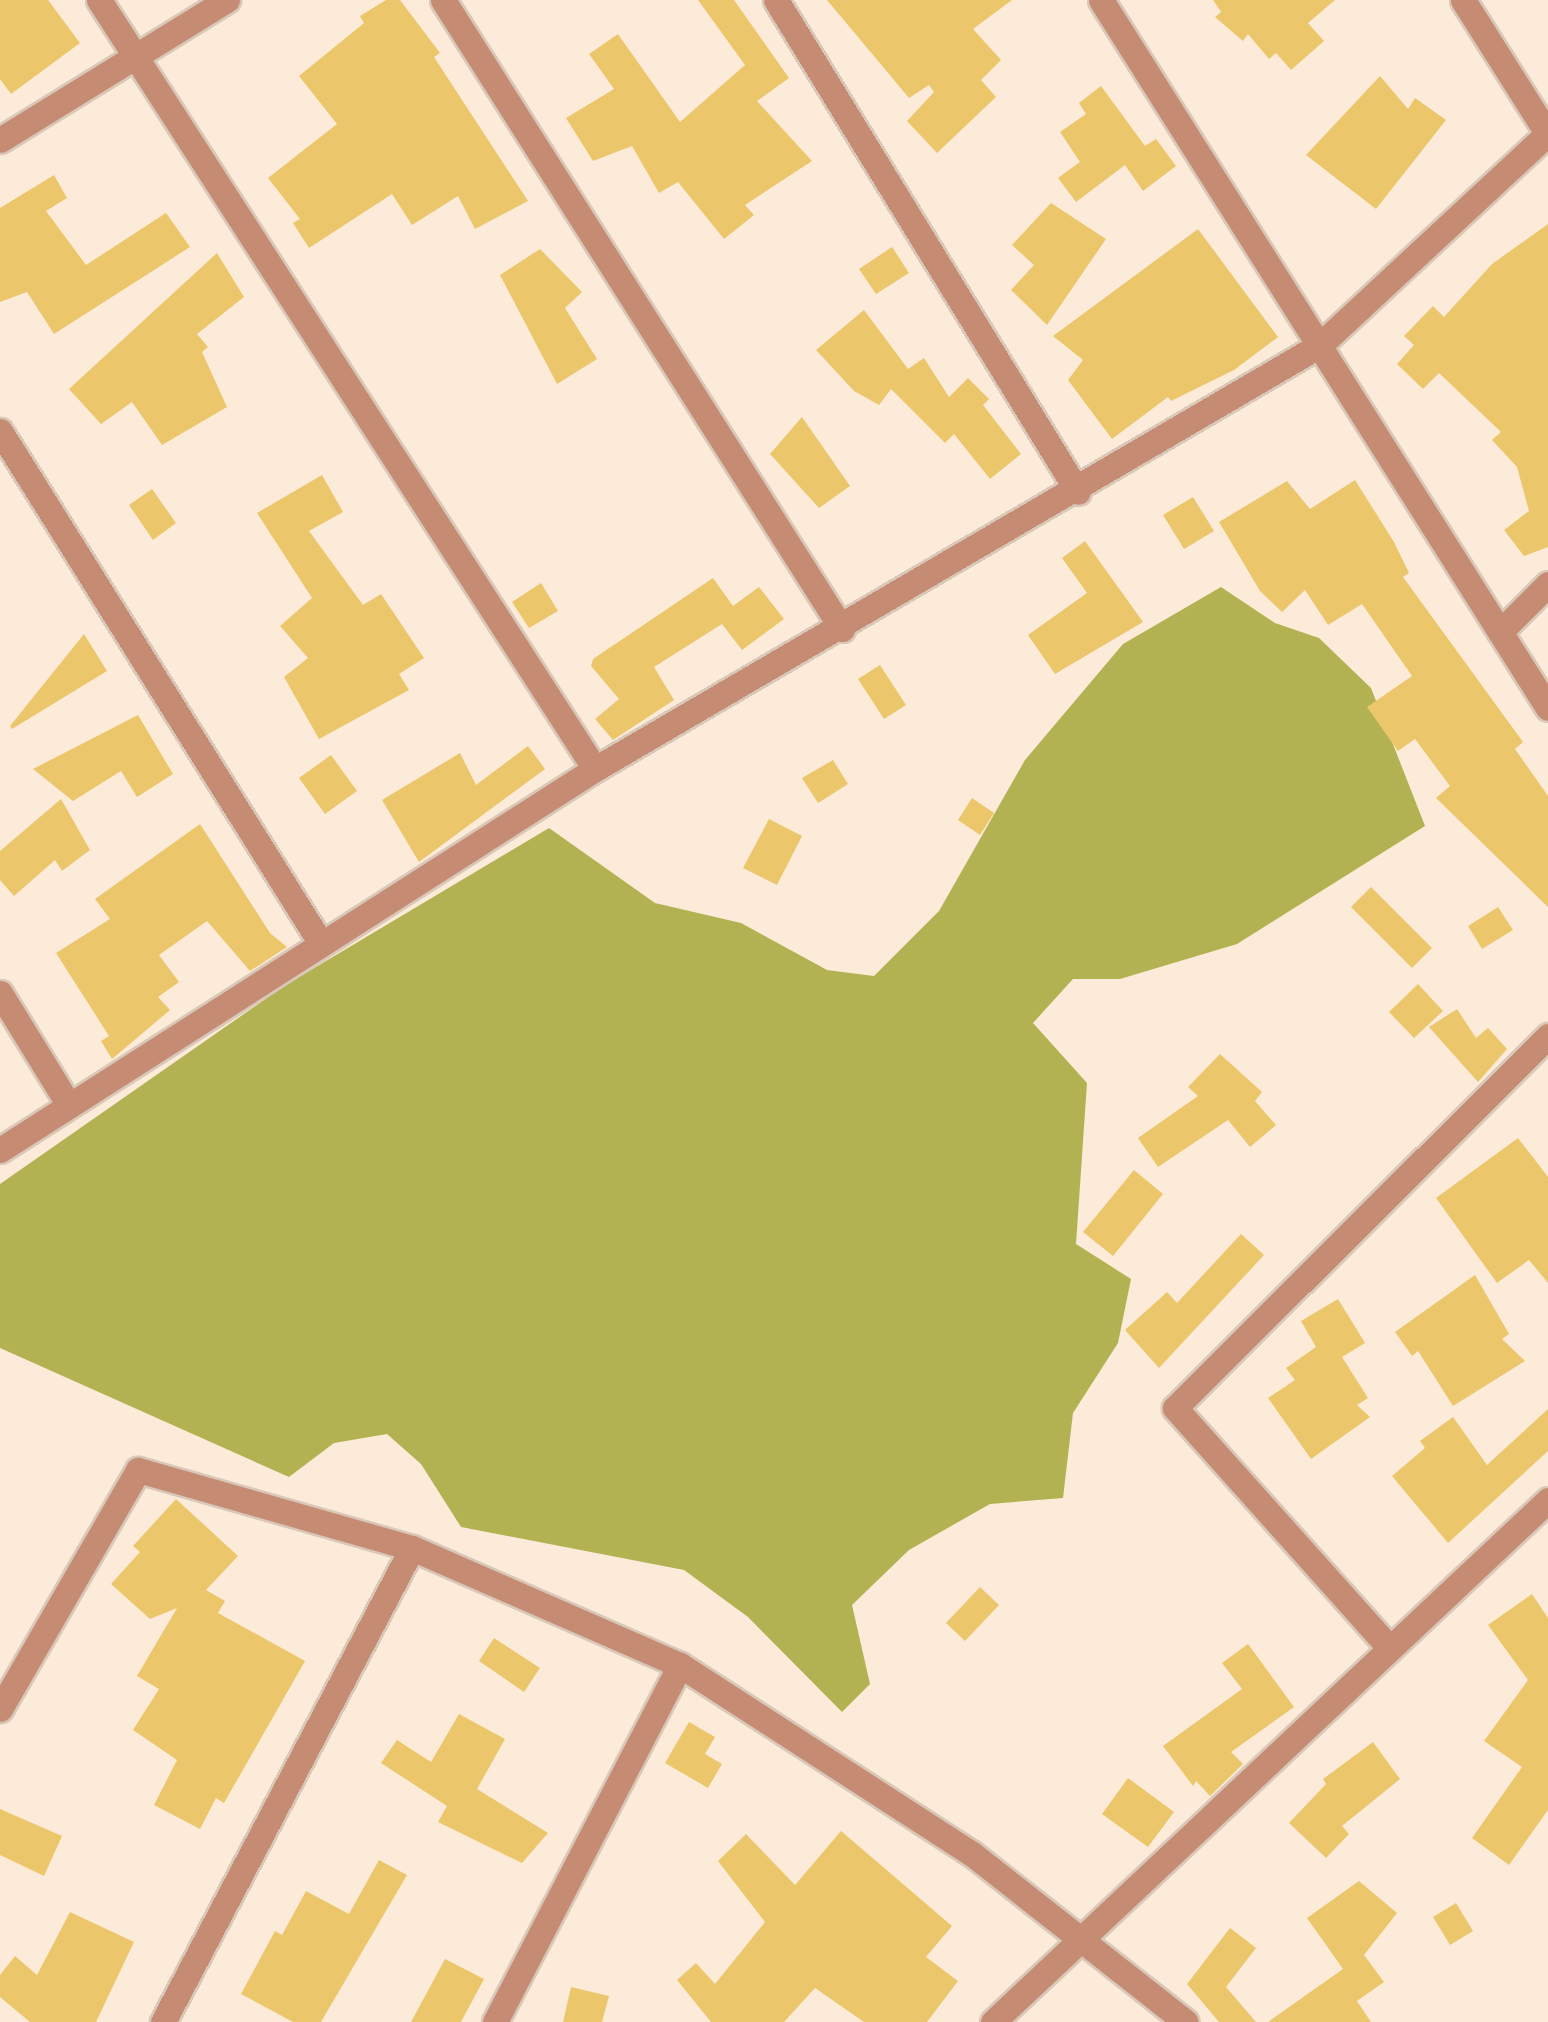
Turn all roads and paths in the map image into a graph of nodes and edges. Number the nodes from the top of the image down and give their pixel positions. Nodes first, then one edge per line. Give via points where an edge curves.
1 (99, 0) edge
2 (227, 0) edge
3 (443, 0) edge
4 (776, 0) edge
5 (1101, 0) edge
6 (1463, 0) edge
7 (136, 56) junction
8 (1548, 133) edge
9 (0, 140) edge
10 (1320, 345) junction
11 (0, 430) edge
12 (1078, 492) junction
13 (1548, 584) edge
14 (842, 629) junction
15 (1500, 632) junction
16 (1548, 708) edge
17 (595, 769) junction
18 (320, 942) junction
19 (0, 992) edge
20 (1548, 1036) edge
21 (69, 1105) junction
22 (0, 1150) edge
23 (1548, 1500) edge
24 (412, 1548) junction
25 (1388, 1645) junction
26 (680, 1666) junction
27 (0, 1709) edge
28 (1080, 1940) junction
29 (163, 2022) edge
30 (495, 2022) edge
31 (994, 2022) edge
32 (1186, 2022) edge

1 - 7 street
2 - 7 street
3 - 14 street
4 - 12 street
5 - 10 street
6 - 8 street
7 - 9 street
7 - 17 street
8 - 10 street
10 - 12 street
10 - 15 street
11 - 18 street
12 - 14 street
13 - 15 street
14 - 17 street
15 - 16 street
17 - 18 street
18 - 21 street
19 - 21 street
20 - 25 street via 1176,1408
21 - 22 street
23 - 25 street
24 - 26 street
24 - 27 street via 138,1470
24 - 29 street
25 - 28 street
26 - 28 street via 971,1853
26 - 30 street
28 - 31 street
28 - 32 street

